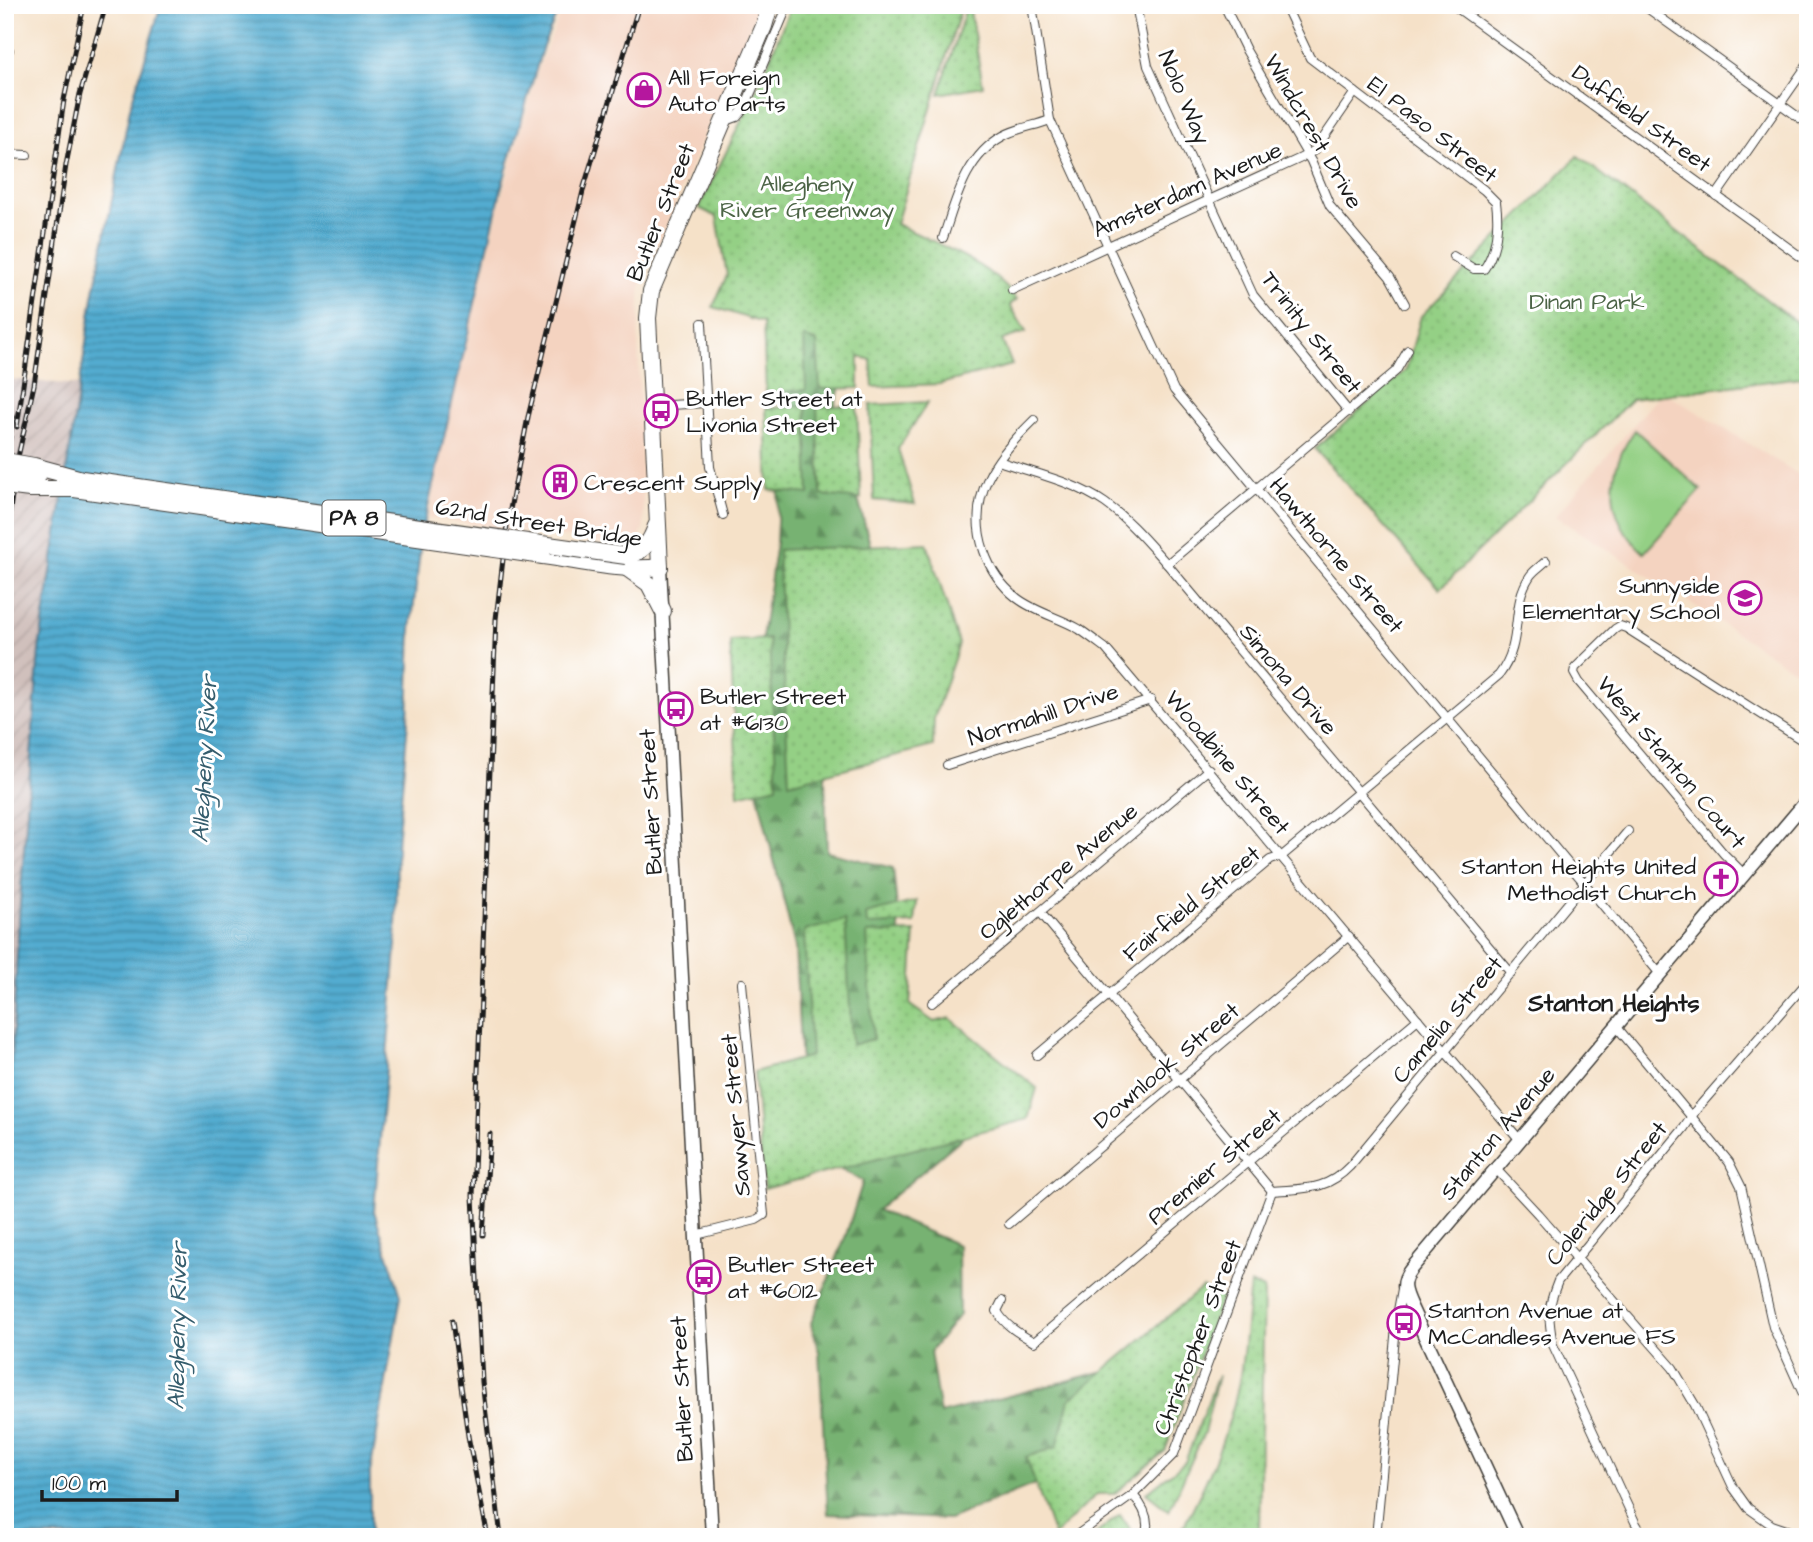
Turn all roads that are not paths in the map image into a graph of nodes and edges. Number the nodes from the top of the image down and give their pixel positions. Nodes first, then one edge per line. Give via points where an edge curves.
1 (770, 5) edge
2 (788, 5) edge
3 (1032, 5) edge
4 (1136, 5) edge
5 (1224, 5) edge
6 (1285, 5) edge
7 (1453, 5) edge
8 (1643, 5) edge
9 (1808, 64) edge
10 (1354, 92) junction
11 (1780, 104) junction
12 (1050, 120) junction
13 (723, 121) junction
14 (1808, 124) edge
15 (5, 154) edge
16 (27, 155) dead end
17 (1307, 155) junction
18 (1716, 196) junction
19 (1209, 200) junction
20 (943, 238) dead end
21 (1108, 245) junction
22 (1453, 256) dead end
23 (1808, 262) edge
24 (1012, 290) dead end
25 (1405, 304) dead end
26 (702, 323) dead end
27 (1408, 350) dead end
28 (706, 403) junction
29 (652, 406) junction
30 (1349, 412) junction
31 (1034, 420) dead end
32 (5, 461) edge
33 (999, 461) junction
34 (5, 474) edge
35 (78, 484) junction
36 (5, 486) edge
37 (1257, 489) junction
38 (723, 515) dead end
39 (658, 521) junction
40 (1546, 561) dead end
41 (634, 563) junction
42 (1167, 564) junction
43 (660, 567) junction
44 (663, 611) junction
45 (1151, 700) junction
46 (1447, 718) junction
47 (1808, 744) edge
48 (947, 765) dead end
49 (1209, 769) junction
50 (1359, 792) junction
51 (1808, 799) edge
52 (1628, 831) dead end
53 (1282, 856) junction
54 (1744, 874) junction
55 (1584, 884) junction
56 (1040, 912) junction
57 (1349, 936) junction
58 (1511, 973) junction
59 (1660, 974) junction
60 (1808, 981) edge
61 (742, 983) dead end
62 (1109, 995) junction
63 (932, 1003) dead end
64 (1418, 1018) junction
65 (1615, 1026) junction
66 (1446, 1051) junction
67 (1037, 1055) dead end
68 (1178, 1079) junction
69 (1691, 1117) junction
70 (1520, 1139) junction
71 (1249, 1162) junction
72 (1495, 1168) junction
73 (1272, 1191) junction
74 (1009, 1224) dead end
75 (696, 1236) junction
76 (1576, 1259) junction
77 (1402, 1286) junction
78 (1002, 1301) dead end
79 (1808, 1405) edge
80 (1133, 1495) junction
81 (712, 1537) edge
82 (1074, 1537) edge
83 (1145, 1537) edge
84 (1376, 1537) edge
85 (1518, 1537) edge
86 (1644, 1537) edge
87 (1807, 1537) edge

1 - 13 highway, Butler Street
2 - 13 street via 744,109
3 - 12 street, Hawthorne Street
4 - 19 street, Nolo Way via 1147,66
5 - 17 street, Windcrest Drive
6 - 10 street, El Paso Street via 1310,58
7 - 18 street, Duffield Street
8 - 11 street
9 - 11 street
10 - 17 street, Amsterdam Avenue
10 - 22 street, El Paso Street via 1496,202 1496,233 1484,269 1474,269
11 - 14 street
11 - 18 street
12 - 20 street via 1004,135 974,162 962,181
12 - 21 street, Hawthorne Street
13 - 29 highway, Butler Street via 651,291
15 - 16 street
17 - 19 street, Amsterdam Avenue
17 - 25 street, Windcrest Drive via 1330,206 1390,277
18 - 23 street, Duffield Street
19 - 21 street, Amsterdam Avenue
19 - 30 street, Trinity Street via 1253,295
21 - 24 street, Amsterdam Avenue
21 - 37 street, Hawthorne Street via 1174,390
26 - 28 street
27 - 30 street via 1396,371
28 - 29 street
28 - 38 street via 711,477
29 - 39 highway, Butler Street
30 - 37 street
31 - 33 street, Woodbine Street
32 - 35 highway, 62nd Street Bridge / PA 8, bridge via 42,468
33 - 42 street, Simona Drive via 1049,476 1105,503
33 - 45 street, Woodbine Street via 985,484 979,508 988,564 1018,599 1079,629 1105,648
34 - 35 highway, bridge
35 - 36 highway, 62nd Street Bridge / PA 8, bridge via 30,489
35 - 41 highway, 62nd Street Bridge / PA 8, bridge
37 - 42 street
37 - 46 street, Hawthorne Street
39 - 41 highway
39 - 43 highway, Butler Street
40 - 46 street, Fairfield Street via 1531,575 1520,596 1509,663
41 - 43 highway, 62nd Street Bridge / PA 8
41 - 44 highway
42 - 50 street, Simona Drive
43 - 44 main road, Butler Street
44 - 75 main road, Butler Street
45 - 48 street, Normahill Drive
45 - 49 street, Woodbine Street
46 - 50 street, Fairfield Street
46 - 55 street, Hawthorne Street
47 - 54 street, West Stanton Court via 1620,626 1575,668 1579,682
49 - 53 street, Woodbine Street
49 - 56 street, Oglethorpe Avenue
50 - 53 street, Fairfield Street
50 - 58 street, Simona Drive
51 - 54 main road, Stanton Avenue
52 - 55 street, Camelia Street
53 - 57 street, Woodbine Street
53 - 62 street, Fairfield Street via 1270,860
54 - 59 main road, Stanton Avenue
55 - 58 street, Camelia Street
55 - 59 street, Hawthorne Street
56 - 62 street
56 - 63 street, Oglethorpe Avenue
57 - 64 street, Woodbine Street
57 - 68 street, Downlook Street
58 - 66 street, Camelia Street
59 - 65 main road, Stanton Avenue
60 - 69 street, Coleridge Street
61 - 75 street, Sawyer Street via 764,1215
62 - 67 street, Fairfield Street
62 - 68 street
64 - 66 street, Woodbine Street
64 - 71 street, Premier Street
65 - 69 street
65 - 70 main road, Stanton Avenue
66 - 70 street, Woodbine Street
66 - 73 street, Camelia Street via 1338,1179 1322,1186
68 - 71 street
68 - 74 street, Downlook Street
69 - 76 street, Coleridge Street
69 - 79 street via 1729,1162 1741,1186 1773,1327
70 - 72 main road, Stanton Avenue
71 - 73 street
71 - 78 street, Premier Street via 1034,1342 1002,1319 997,1311
72 - 76 street
72 - 77 main road, Stanton Avenue via 1406,1275
73 - 80 street, Christopher Street via 1174,1454
75 - 81 main road, Butler Street
76 - 86 street, Coleridge Street via 1558,1281 1549,1303 1553,1345
76 - 87 street via 1673,1368 1732,1487 1748,1508 1772,1525
77 - 84 street
77 - 85 main road
80 - 82 street, Christopher Street
80 - 83 street via 1143,1506 1148,1527

